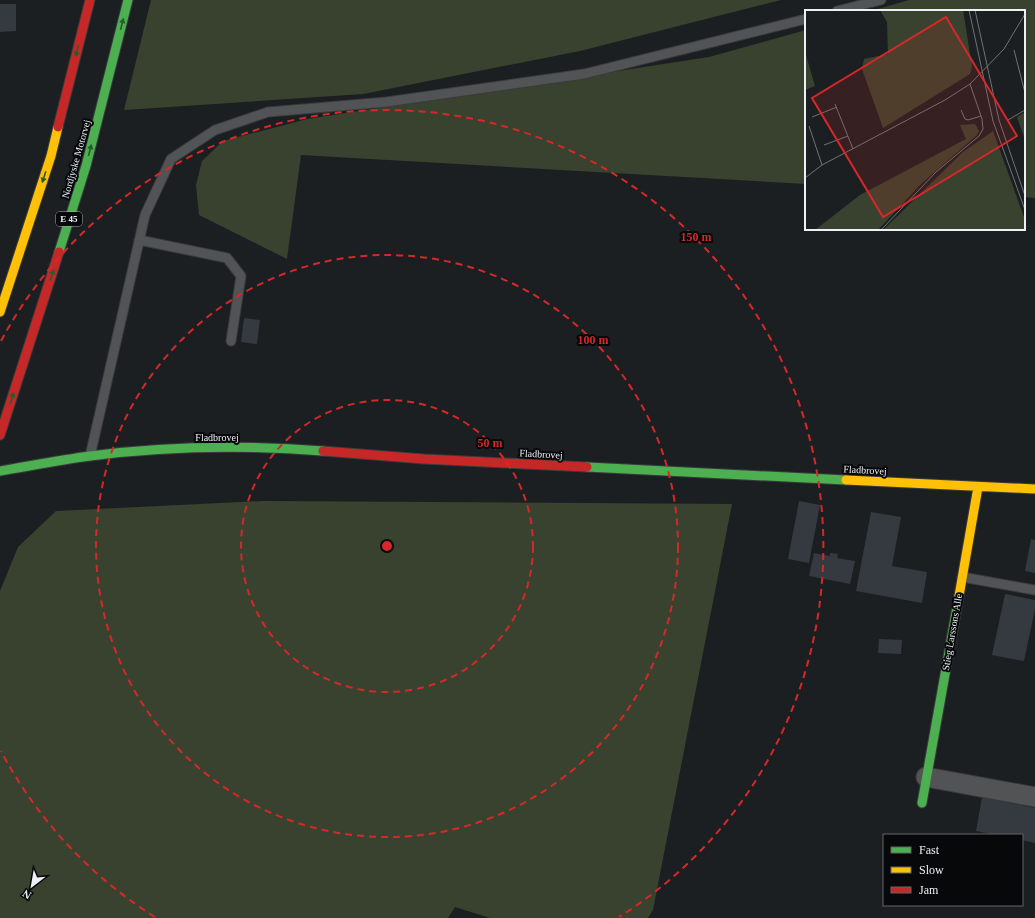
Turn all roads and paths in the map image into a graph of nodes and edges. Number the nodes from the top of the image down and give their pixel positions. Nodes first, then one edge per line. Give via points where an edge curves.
1 (90, 0) edge
2 (128, 0) edge
3 (881, 0) edge
4 (841, 10) edge
5 (805, 19) edge
6 (139, 240) junction
7 (0, 312) edge
8 (231, 341) dead end
9 (0, 436) edge
10 (90, 456) junction
11 (0, 471) edge
12 (978, 487) junction
13 (1035, 489) edge
14 (961, 577) junction
15 (1035, 590) edge
16 (926, 777) junction
17 (1035, 797) edge
18 (922, 803) dead end

1 -> 7 main road via 50,156
9 -> 2 main road, Nordjyske Motorvej / E 45 via 86,166
3 - 4 lane
5 - 6 lane via 584,74 386,102 268,112 215,130 171,159 145,215
6 - 8 lane via 226,258 241,276
6 - 10 lane
10 - 11 main road, Fladbrovej
10 - 12 main road, Fladbrovej via 183,448 288,448 424,459
12 - 13 main road, Fladbrovej
12 - 14 main road, Stieg Larssons Alle
14 - 15 lane
14 - 16 main road, Stieg Larssons Alle
16 - 17 street
16 - 18 main road, Stieg Larssons Alle

